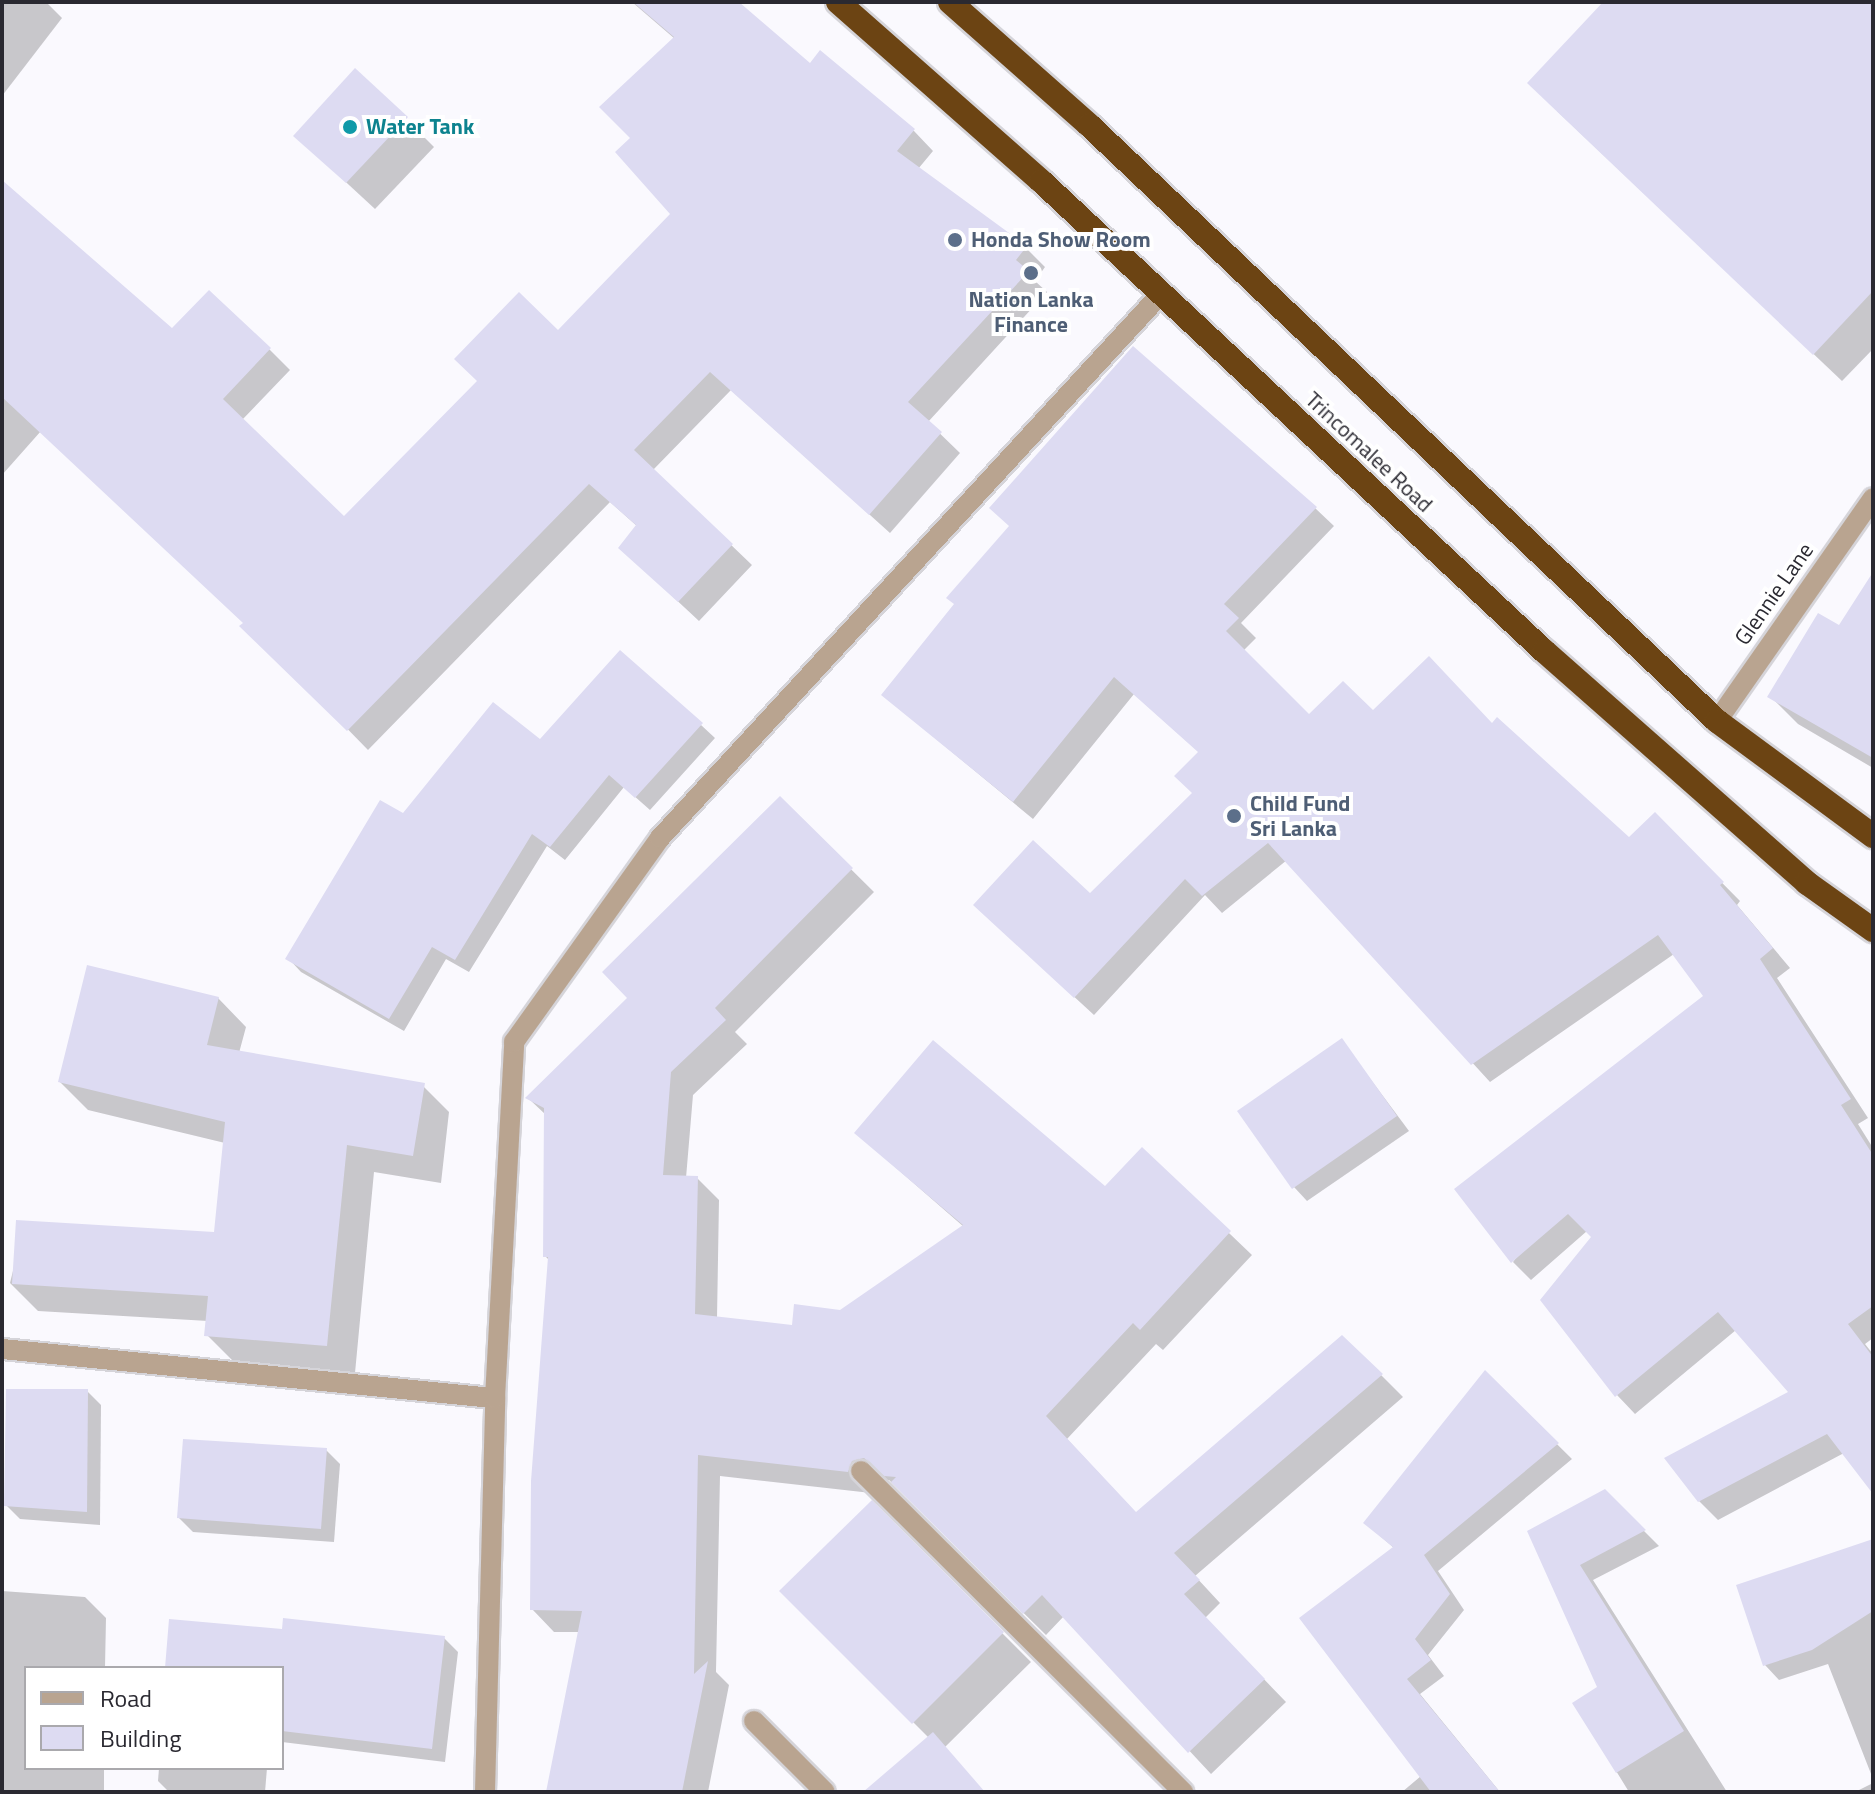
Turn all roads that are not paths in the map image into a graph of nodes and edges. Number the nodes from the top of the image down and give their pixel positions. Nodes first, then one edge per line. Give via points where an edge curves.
1 (838, 2) edge
2 (950, 2) edge
3 (1161, 294) junction
4 (1873, 498) edge
5 (1717, 721) junction
6 (1873, 836) edge
7 (1873, 930) edge
8 (2, 1349) edge
9 (495, 1398) junction
10 (861, 1471) dead end
11 (754, 1721) dead end
12 (485, 1792) edge
13 (825, 1792) edge
14 (1183, 1792) edge

1 - 3 highway, Trincomalee Road
2 - 5 highway, Trincomalee Road via 1089,125
3 - 7 highway, Trincomalee Road via 1556,662 1807,883
3 - 9 street via 660,838 514,1042
4 - 5 street, Glennie Lane
5 - 6 highway, Trincomalee Road
8 - 9 street
9 - 12 street
10 - 14 street
11 - 13 street

